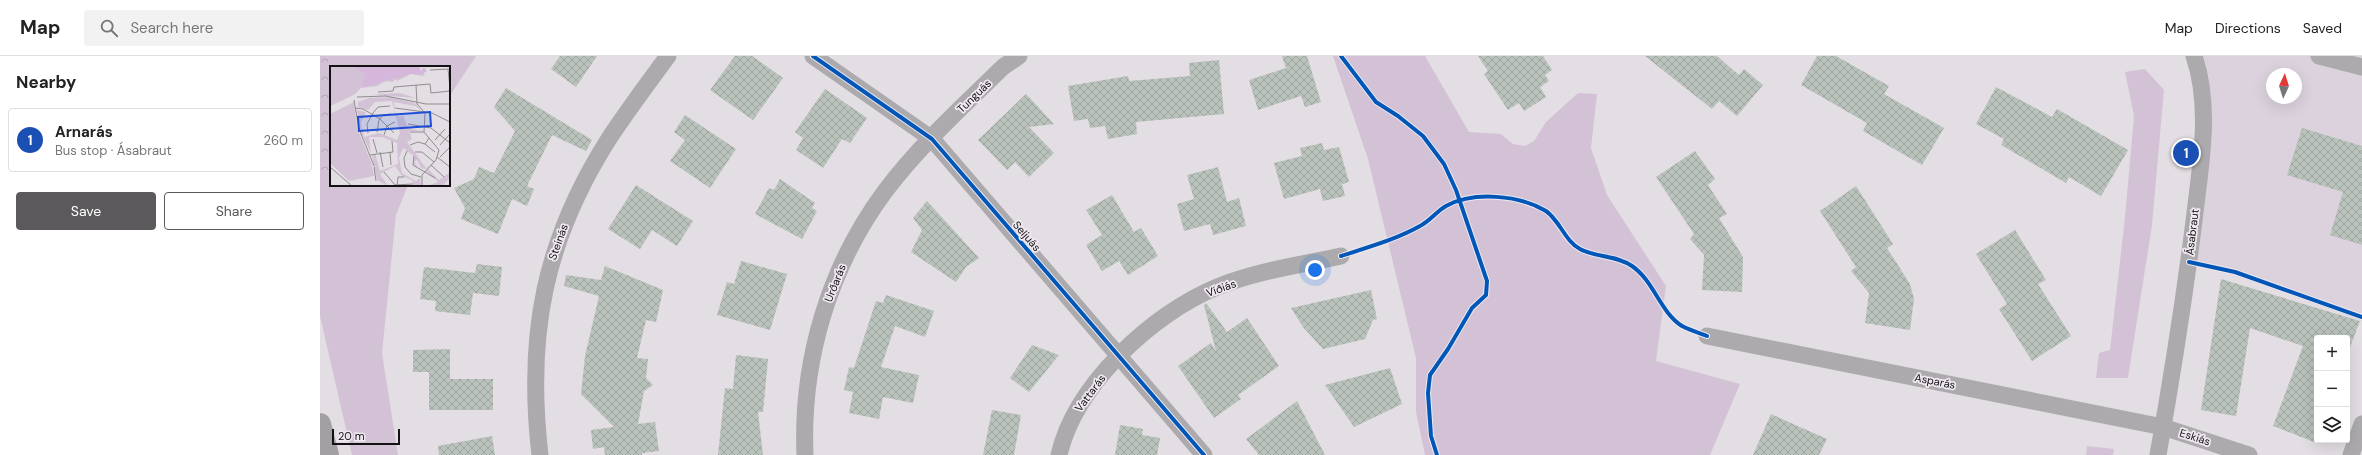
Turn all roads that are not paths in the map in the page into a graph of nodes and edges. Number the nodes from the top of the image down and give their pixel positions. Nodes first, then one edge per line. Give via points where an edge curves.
1 (668, 56) edge
2 (813, 56) edge
3 (1019, 56) edge
4 (2194, 56) edge
5 (2319, 56) edge
6 (2362, 67) edge
7 (932, 139) junction
8 (1341, 256) dead end
9 (1708, 336) dead end
10 (1119, 357) junction
11 (320, 424) edge
12 (2362, 424) edge
13 (2163, 427) junction
14 (328, 455) edge
15 (540, 455) edge
16 (805, 455) edge
17 (1059, 455) edge
18 (1204, 455) edge
19 (2158, 455) edge
20 (2249, 455) edge
21 (2351, 455) edge

1 - 15 street, Steinás via 610,138 579,191 552,259 540,307 534,373
2 - 7 street, Seljuás
3 - 7 street, Tunguás via 1003,67
4 - 13 street, Ásabraut via 2200,75 2203,147 2184,301
5 - 6 street
7 - 10 street, Seljuás
7 - 16 street, Urðarás via 908,163 882,196 849,250 834,282 817,336 807,384
8 - 10 street, Víðiás via 1273,271 1218,287 1189,300 1147,331
9 - 13 street, Asparás
10 - 17 street, Vattarás via 1080,404 1066,431
10 - 18 street, Seljuás
11 - 14 street
12 - 21 street
13 - 19 street, Ásabraut
13 - 20 street, Eskiás

